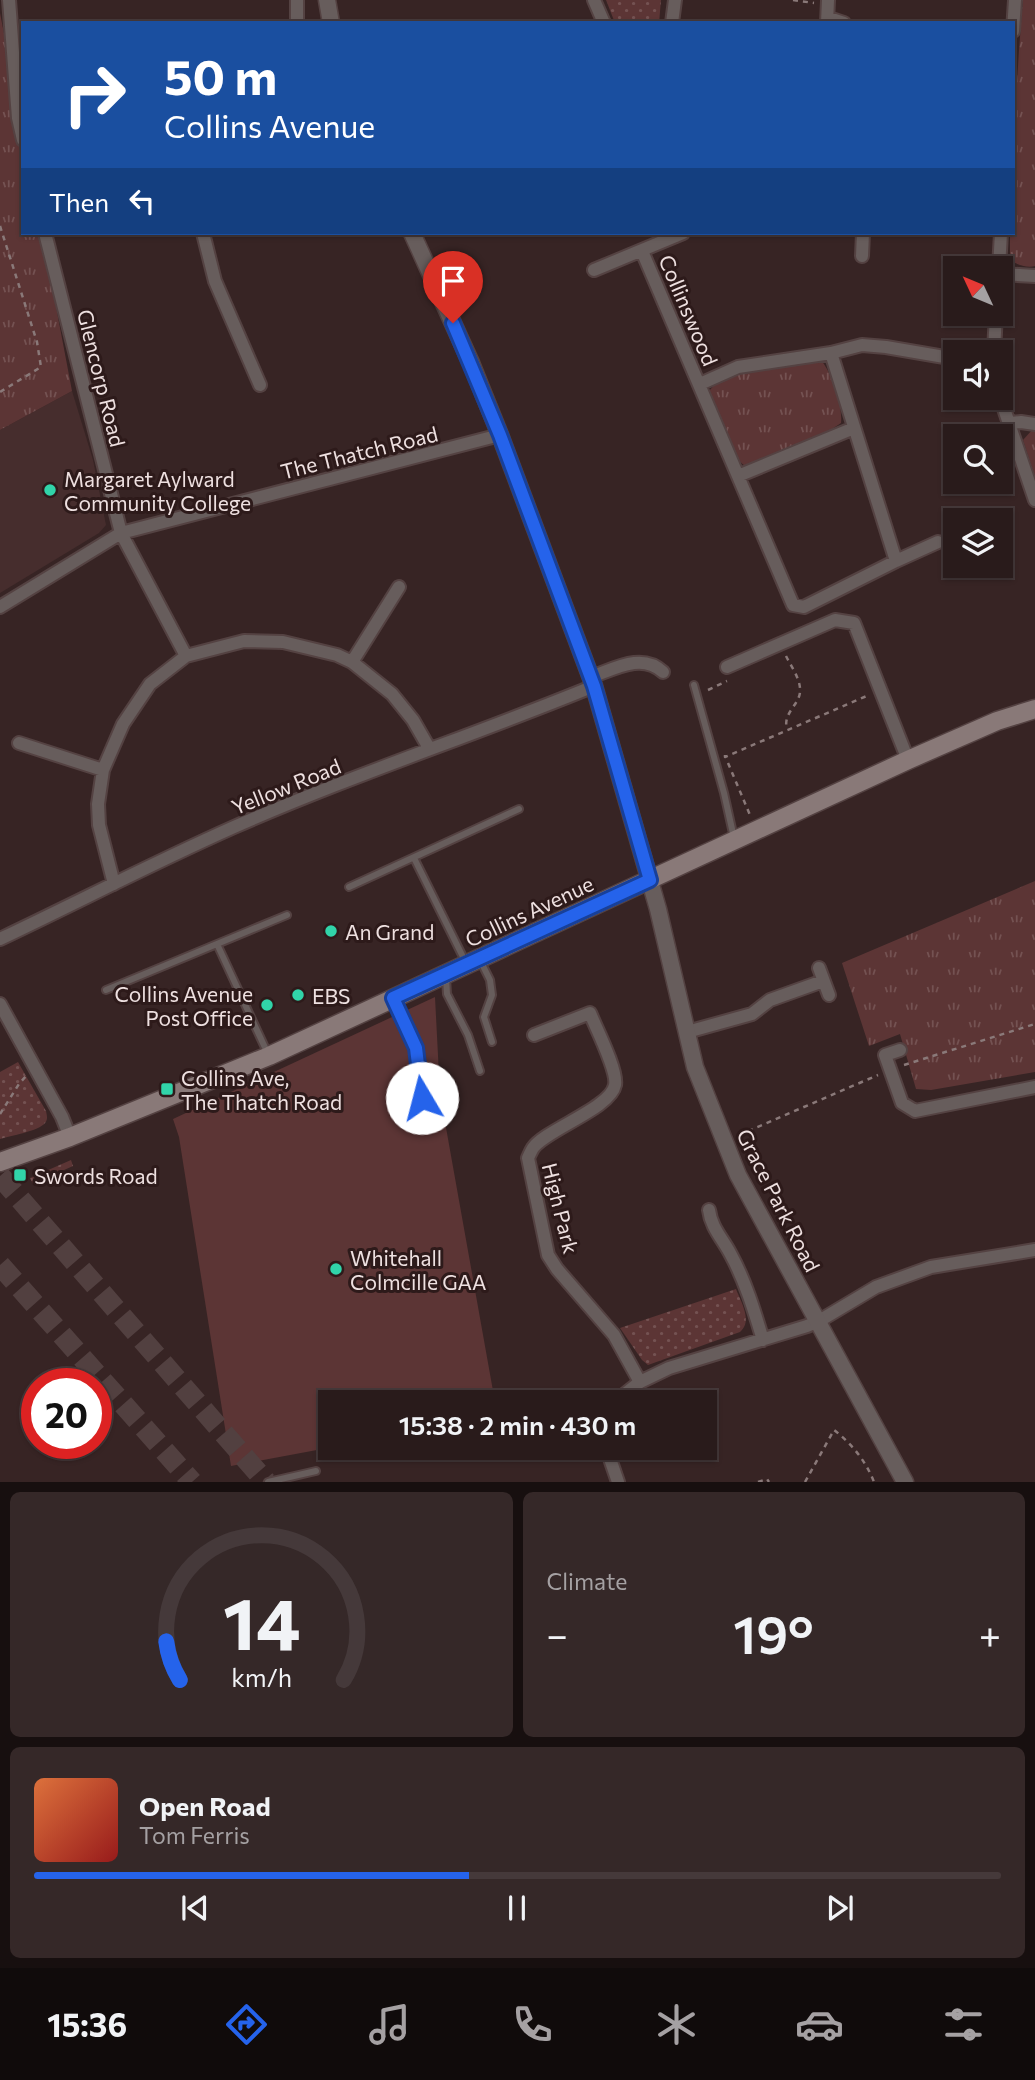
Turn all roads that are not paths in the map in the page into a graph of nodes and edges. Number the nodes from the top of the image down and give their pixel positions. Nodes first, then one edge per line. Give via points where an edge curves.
1 (9, 0) edge
2 (297, 0) edge
3 (327, 0) edge
4 (594, 0) edge
5 (675, 0) edge
6 (1015, 0) edge
7 (296, 21) edge
8 (331, 21) edge
9 (603, 21) edge
10 (672, 21) edge
11 (1014, 21) edge
12 (21, 131) edge
13 (46, 235) edge
14 (204, 235) edge
15 (413, 235) edge
16 (678, 235) edge
17 (863, 235) edge
18 (1001, 235) edge
19 (642, 251) junction
20 (862, 256) dead end
21 (1000, 256) edge
22 (594, 270) dead end
23 (1013, 275) edge
24 (1035, 276) edge
25 (831, 353) junction
26 (943, 357) edge
27 (700, 384) junction
28 (260, 385) dead end
29 (1005, 410) edge
30 (1010, 423) junction
31 (1035, 424) edge
32 (854, 428) junction
33 (500, 435) junction
34 (738, 476) junction
35 (1035, 500) edge
36 (121, 533) junction
37 (939, 542) dead end
38 (896, 561) junction
39 (400, 587) dead end
40 (0, 607) edge
41 (186, 656) junction
42 (352, 662) junction
43 (663, 672) dead end
44 (729, 673) road end
45 (592, 682) junction
46 (694, 685) dead end
47 (1035, 709) edge
48 (19, 743) dead end
49 (429, 748) junction
50 (908, 760) junction
51 (103, 770) junction
52 (519, 809) dead end
53 (734, 840) junction
54 (414, 858) junction
55 (650, 880) junction
56 (114, 884) junction
57 (349, 887) dead end
58 (286, 915) dead end
59 (0, 939) edge
60 (217, 944) junction
61 (473, 961) junction
62 (819, 968) dead end
63 (445, 975) junction
64 (823, 981) junction
65 (107, 990) dead end
66 (829, 995) dead end
67 (393, 998) junction
68 (0, 1004) edge
69 (687, 1032) junction
70 (534, 1035) dead end
71 (492, 1042) dead end
72 (900, 1050) dead end
73 (269, 1056) junction
74 (480, 1071) dead end
75 (1035, 1087) edge
76 (422, 1098) dead end
77 (70, 1137) junction
78 (0, 1162) edge
79 (709, 1210) dead end
80 (1035, 1250) edge
81 (819, 1321) junction
82 (763, 1340) junction
83 (640, 1382) junction
84 (630, 1390) edge
85 (610, 1460) edge
86 (316, 1471) dead end
87 (268, 1482) edge
88 (618, 1482) edge
89 (905, 1482) edge

1 - 12 street
2 - 7 street
3 - 8 street
4 - 9 street
5 - 10 street
6 - 11 street
13 - 36 street, Glencorp Road
14 - 28 street via 215,281
15 - 33 street, Grace Park Road
16 - 19 street, Collinswood
17 - 20 street
18 - 21 street
19 - 22 street, Collinswood
19 - 27 street, Collinswood
23 - 24 street
25 - 26 street, Collinswood via 862,345
25 - 27 street, Collinswood via 738,367
25 - 32 street
27 - 34 street, Collinswood
29 - 30 street
30 - 31 street
30 - 35 street
32 - 34 street
32 - 38 street
33 - 36 street, The Thatch Road
33 - 45 street, Grace Park Road
34 - 38 street, Collinswood via 793,605 804,607
36 - 40 street, The Thatch Road
36 - 41 street, Glencorp Road
37 - 38 street, Collinswood
39 - 42 street
41 - 42 street via 244,641 283,642 327,651
41 - 51 street via 150,684 123,724
42 - 49 street via 392,694
43 - 45 street, Yellow Road via 642,662 630,663
44 - 50 street via 835,620 854,623
45 - 49 street, Yellow Road
45 - 55 street, Grace Park Road
46 - 53 lane
47 - 50 main road, Collins Avenue
48 - 51 street
49 - 56 street, Yellow Road via 236,827
50 - 53 main road, Collins Avenue
51 - 56 street via 99,825
52 - 54 lane
53 - 55 main road, Collins Avenue
54 - 57 lane
54 - 61 lane
55 - 61 main road, Collins Avenue
55 - 69 street, Grace Park Road
56 - 59 street, Yellow Road
58 - 60 lane
60 - 65 lane
60 - 73 lane
61 - 63 main road, Collins Avenue
61 - 71 lane via 490,980 492,995 484,1017
62 - 64 street
63 - 67 main road, Collins Avenue
63 - 74 lane via 447,994
64 - 66 street
64 - 69 street via 770,1000 752,1014
67 - 73 main road, Collins Avenue
67 - 76 lane via 416,1048
68 - 77 street
69 - 81 street, Grace Park Road via 723,1142
70 - 83 street, High Park via 590,1013 614,1072 610,1095 540,1141 528,1158 548,1255 614,1335
72 - 75 street via 885,1055 902,1103 915,1111
73 - 77 main road, Collins Avenue
77 - 78 main road, Collins Avenue
79 - 82 street via 710,1222 749,1296
80 - 81 street via 931,1266 876,1287
81 - 82 street
81 - 89 street, Grace Park Road
82 - 83 street via 669,1368
83 - 84 street
85 - 88 street
86 - 87 lane

